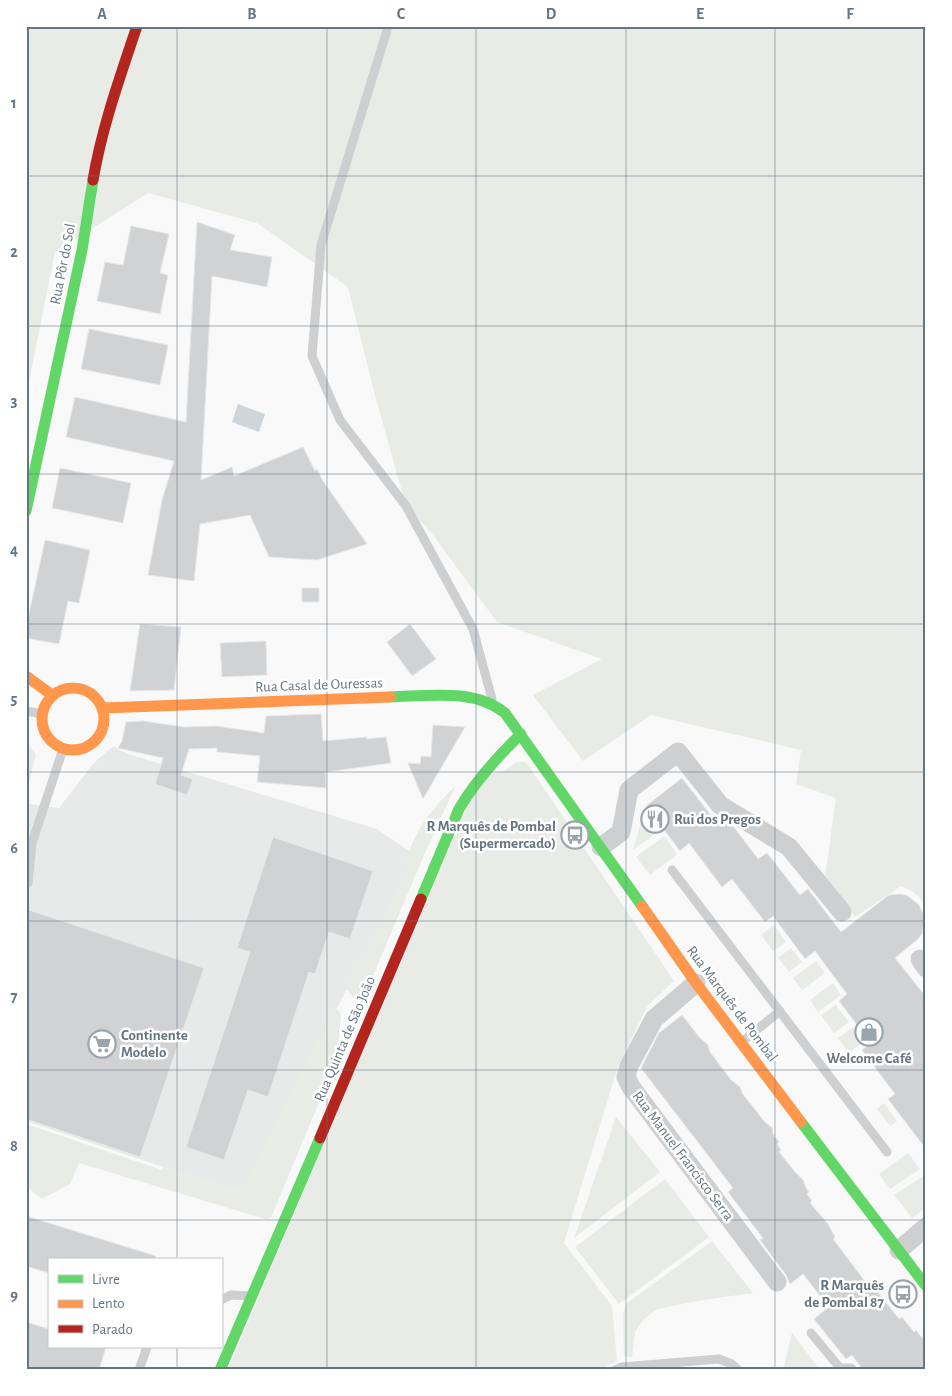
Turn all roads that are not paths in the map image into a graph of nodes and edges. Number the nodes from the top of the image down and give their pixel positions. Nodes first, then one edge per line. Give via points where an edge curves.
1 (137, 26) edge
2 (388, 27) edge
3 (26, 511) edge
4 (26, 676) edge
5 (52, 696) junction
6 (494, 704) junction
7 (103, 708) junction
8 (26, 711) edge
9 (42, 714) junction
10 (521, 734) junction
11 (63, 749) junction
12 (601, 846) junction
13 (672, 870) dead end
14 (28, 884) dead end
15 (842, 912) dead end
16 (696, 983) junction
17 (780, 1011) junction
18 (741, 1042) junction
19 (887, 1152) dead end
20 (926, 1227) edge
21 (898, 1250) junction
22 (777, 1282) dead end
23 (926, 1286) edge
24 (252, 1296) junction
25 (222, 1300) edge
26 (811, 1332) dead end
27 (147, 1348) edge
28 (139, 1370) edge
29 (220, 1370) edge
30 (615, 1370) edge
31 (738, 1370) edge
32 (853, 1370) edge

1 - 3 street, Rua Pôr do Sol via 97,158 82,250
2 - 6 lane via 321,245 312,356 340,420 406,506 473,629
4 - 5 street
5 - 7 street via 70,687 81,688 98,699
5 - 9 street
6 - 7 street, Rua Casal de Ouressas via 460,695
6 - 10 street
7 - 11 street via 104,723 99,737 83,749
8 - 9 lane
9 - 11 street via 43,728 48,737
10 - 12 street, Rua Marquês de Pombal
10 - 24 street, Rua Quinta de São João via 473,784 459,809
11 - 14 lane via 32,843
12 - 15 street via 621,832 630,790 678,752 720,805 788,847
12 - 16 street, Rua Marquês de Pombal
13 - 17 lane
16 - 18 street, Rua Marquês de Pombal
16 - 22 street, Rua Manuel Francisco Serra via 654,1019 626,1077
17 - 18 lane
17 - 19 lane
18 - 21 street, Rua Marquês de Pombal
20 - 21 street
21 - 23 street, Rua Marquês de Pombal
24 - 25 lane via 231,1295
24 - 29 street, Rua Quinta de São João
26 - 32 lane via 840,1368
27 - 28 lane
30 - 31 lane via 719,1359

